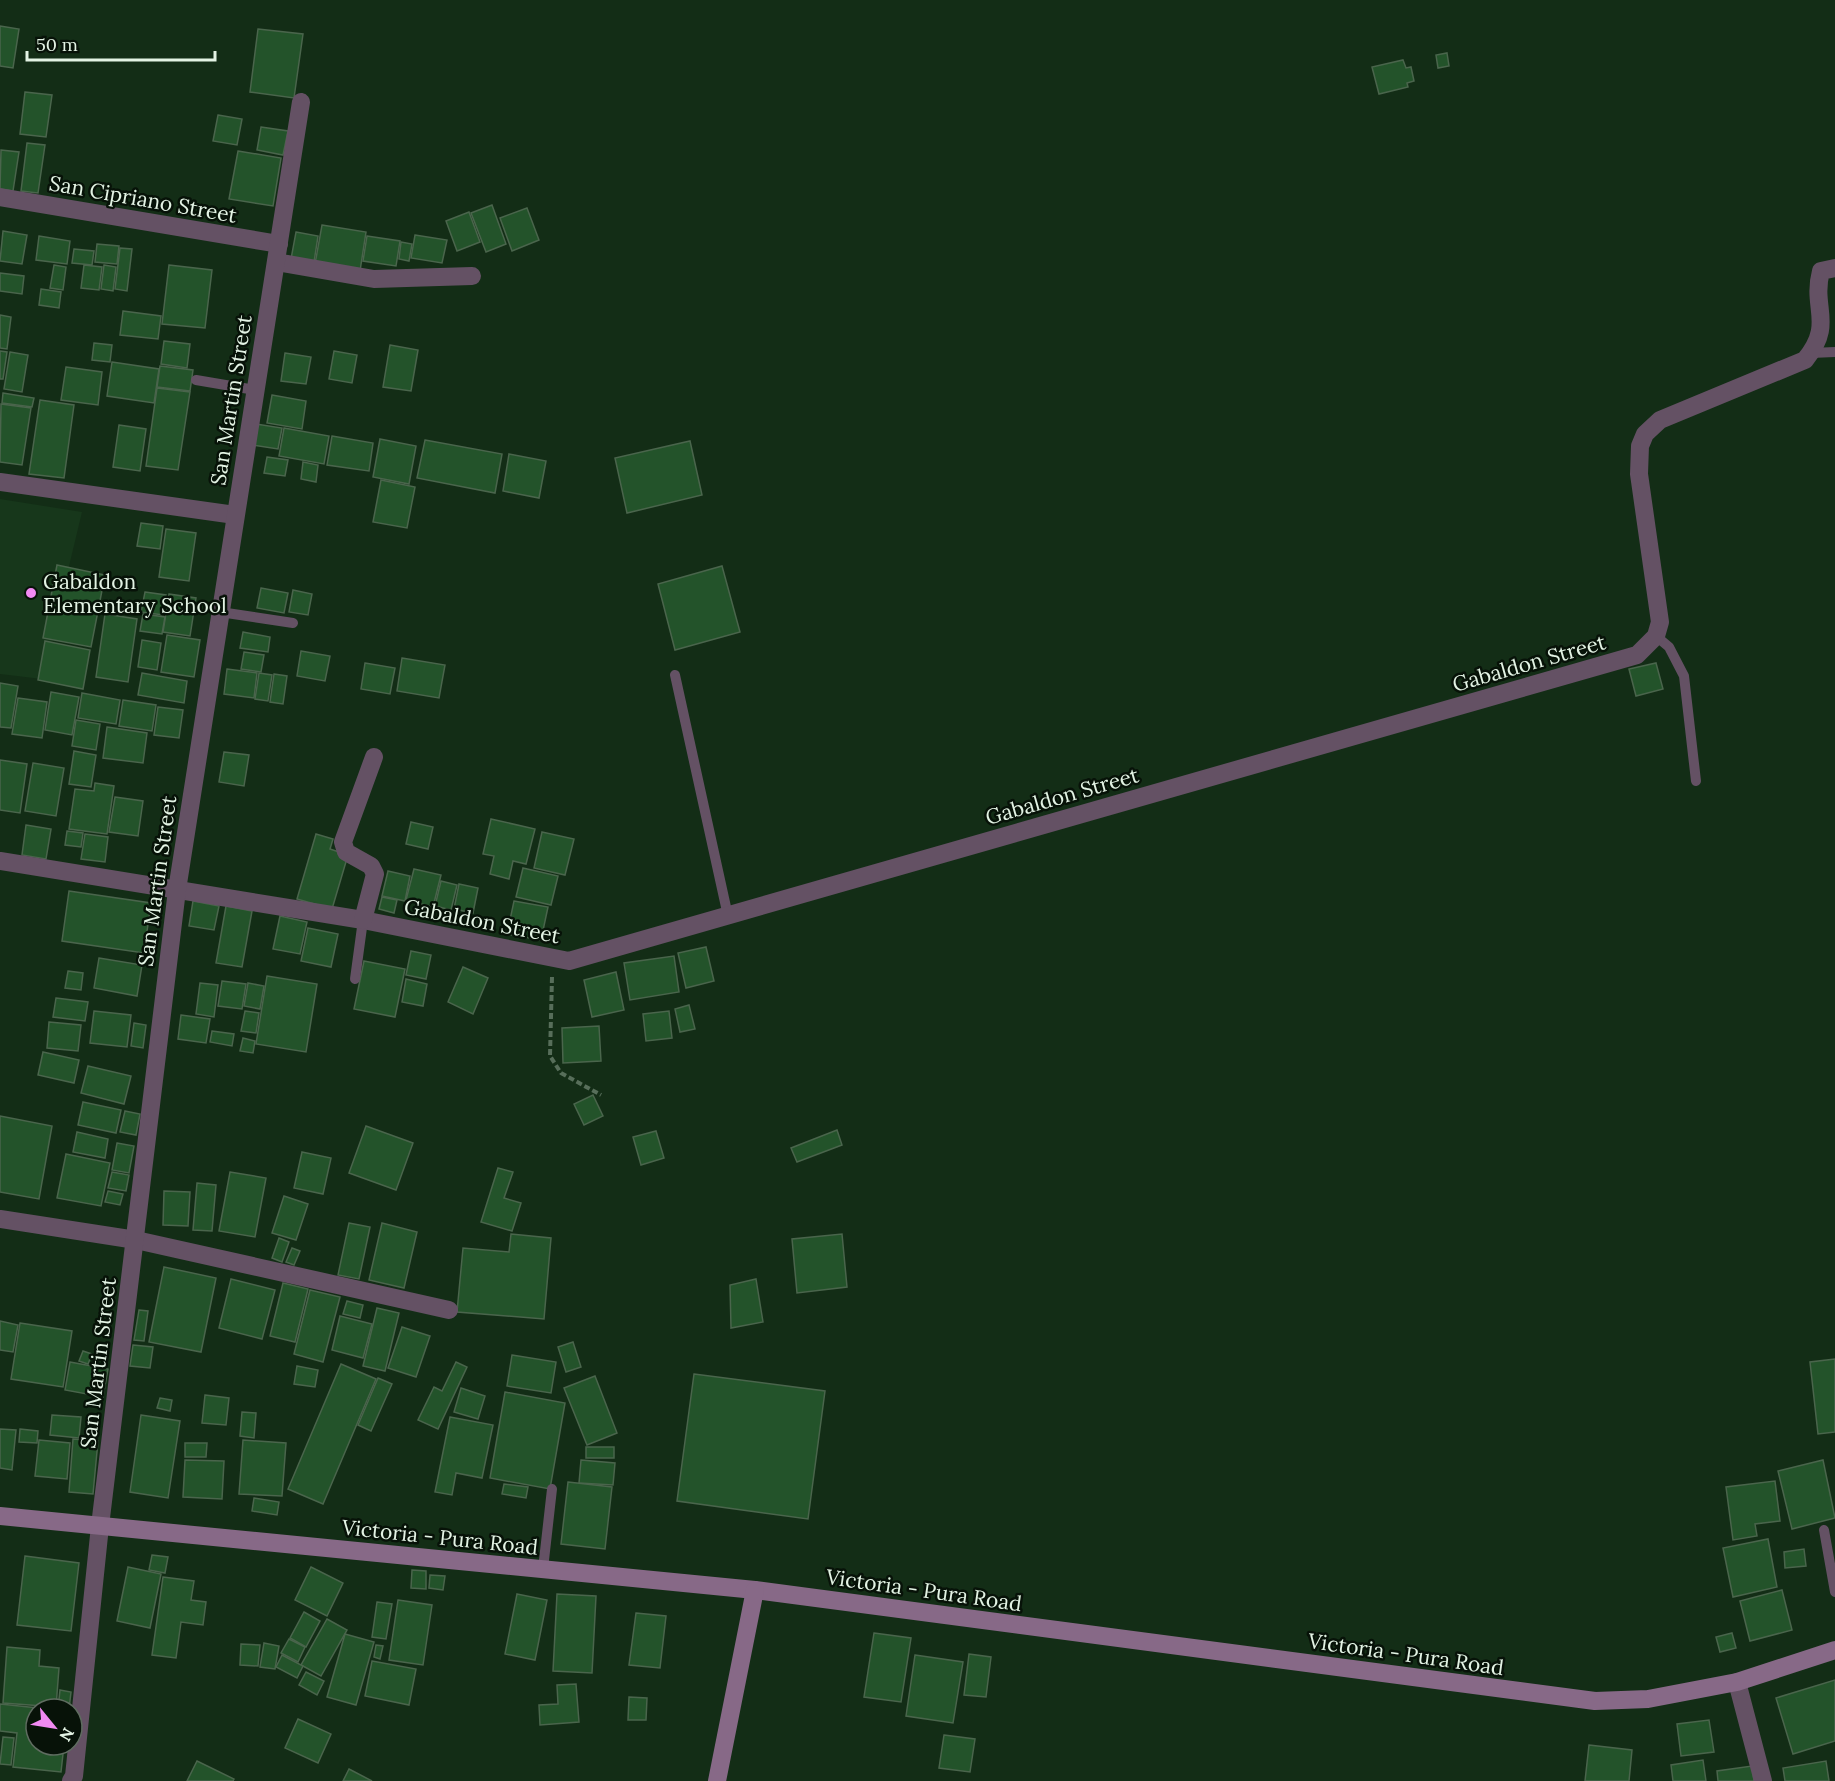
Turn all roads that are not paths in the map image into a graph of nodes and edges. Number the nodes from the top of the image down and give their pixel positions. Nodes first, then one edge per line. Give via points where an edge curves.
1 (301, 102) dead end
2 (0, 197) edge
3 (278, 253) junction
4 (1828, 270) edge
5 (472, 276) dead end
6 (1835, 352) edge
7 (1811, 353) junction
8 (196, 380) dead end
9 (255, 390) junction
10 (0, 482) edge
11 (235, 515) junction
12 (220, 612) junction
13 (293, 623) dead end
14 (1656, 636) junction
15 (675, 675) dead end
16 (374, 757) dead end
17 (1696, 781) dead end
18 (0, 861) edge
19 (177, 890) junction
20 (728, 916) junction
21 (363, 920) junction
22 (355, 979) dead end
23 (0, 1219) edge
24 (136, 1240) junction
25 (449, 1310) dead end
26 (552, 1489) dead end
27 (0, 1516) edge
28 (100, 1526) junction
29 (1824, 1530) dead end
30 (543, 1569) junction
31 (755, 1590) junction
32 (1835, 1592) edge
33 (1835, 1650) edge
34 (1737, 1682) junction
35 (71, 1781) edge
36 (717, 1781) edge
37 (1762, 1781) edge

1 - 3 street, San Martin Street
2 - 3 street, San Cipriano Street
3 - 5 street, San Cipriano Street via 374,279
3 - 9 street, San Martin Street
4 - 7 street via 1818,280 1824,329 1819,345
6 - 7 lane
7 - 14 street via 1805,360 1660,420 1645,434 1640,446 1639,474 1660,622
8 - 9 lane
9 - 11 street, San Martin Street
10 - 11 street
11 - 12 street, San Martin Street
12 - 13 lane
12 - 19 street, San Martin Street
14 - 17 lane via 1669,647 1684,676
14 - 20 street, Gabaldon Street via 1637,655
15 - 20 lane
16 - 21 street via 343,842 346,852 371,866 375,874
18 - 19 street, Gabaldon Street
19 - 21 street, Gabaldon Street
19 - 24 street, San Martin Street
20 - 21 street, Gabaldon Street via 569,960
21 - 22 lane
23 - 24 street
24 - 25 street
24 - 28 street, San Martin Street
26 - 30 lane
27 - 28 main road, Victoria - Pura Road
28 - 30 main road, Victoria - Pura Road
28 - 35 street, San Martin Street
29 - 32 lane
30 - 31 main road, Victoria - Pura Road
31 - 34 main road, Victoria - Pura Road via 1595,1701 1648,1699
31 - 36 main road
33 - 34 main road, Victoria - Pura Road
34 - 37 street

